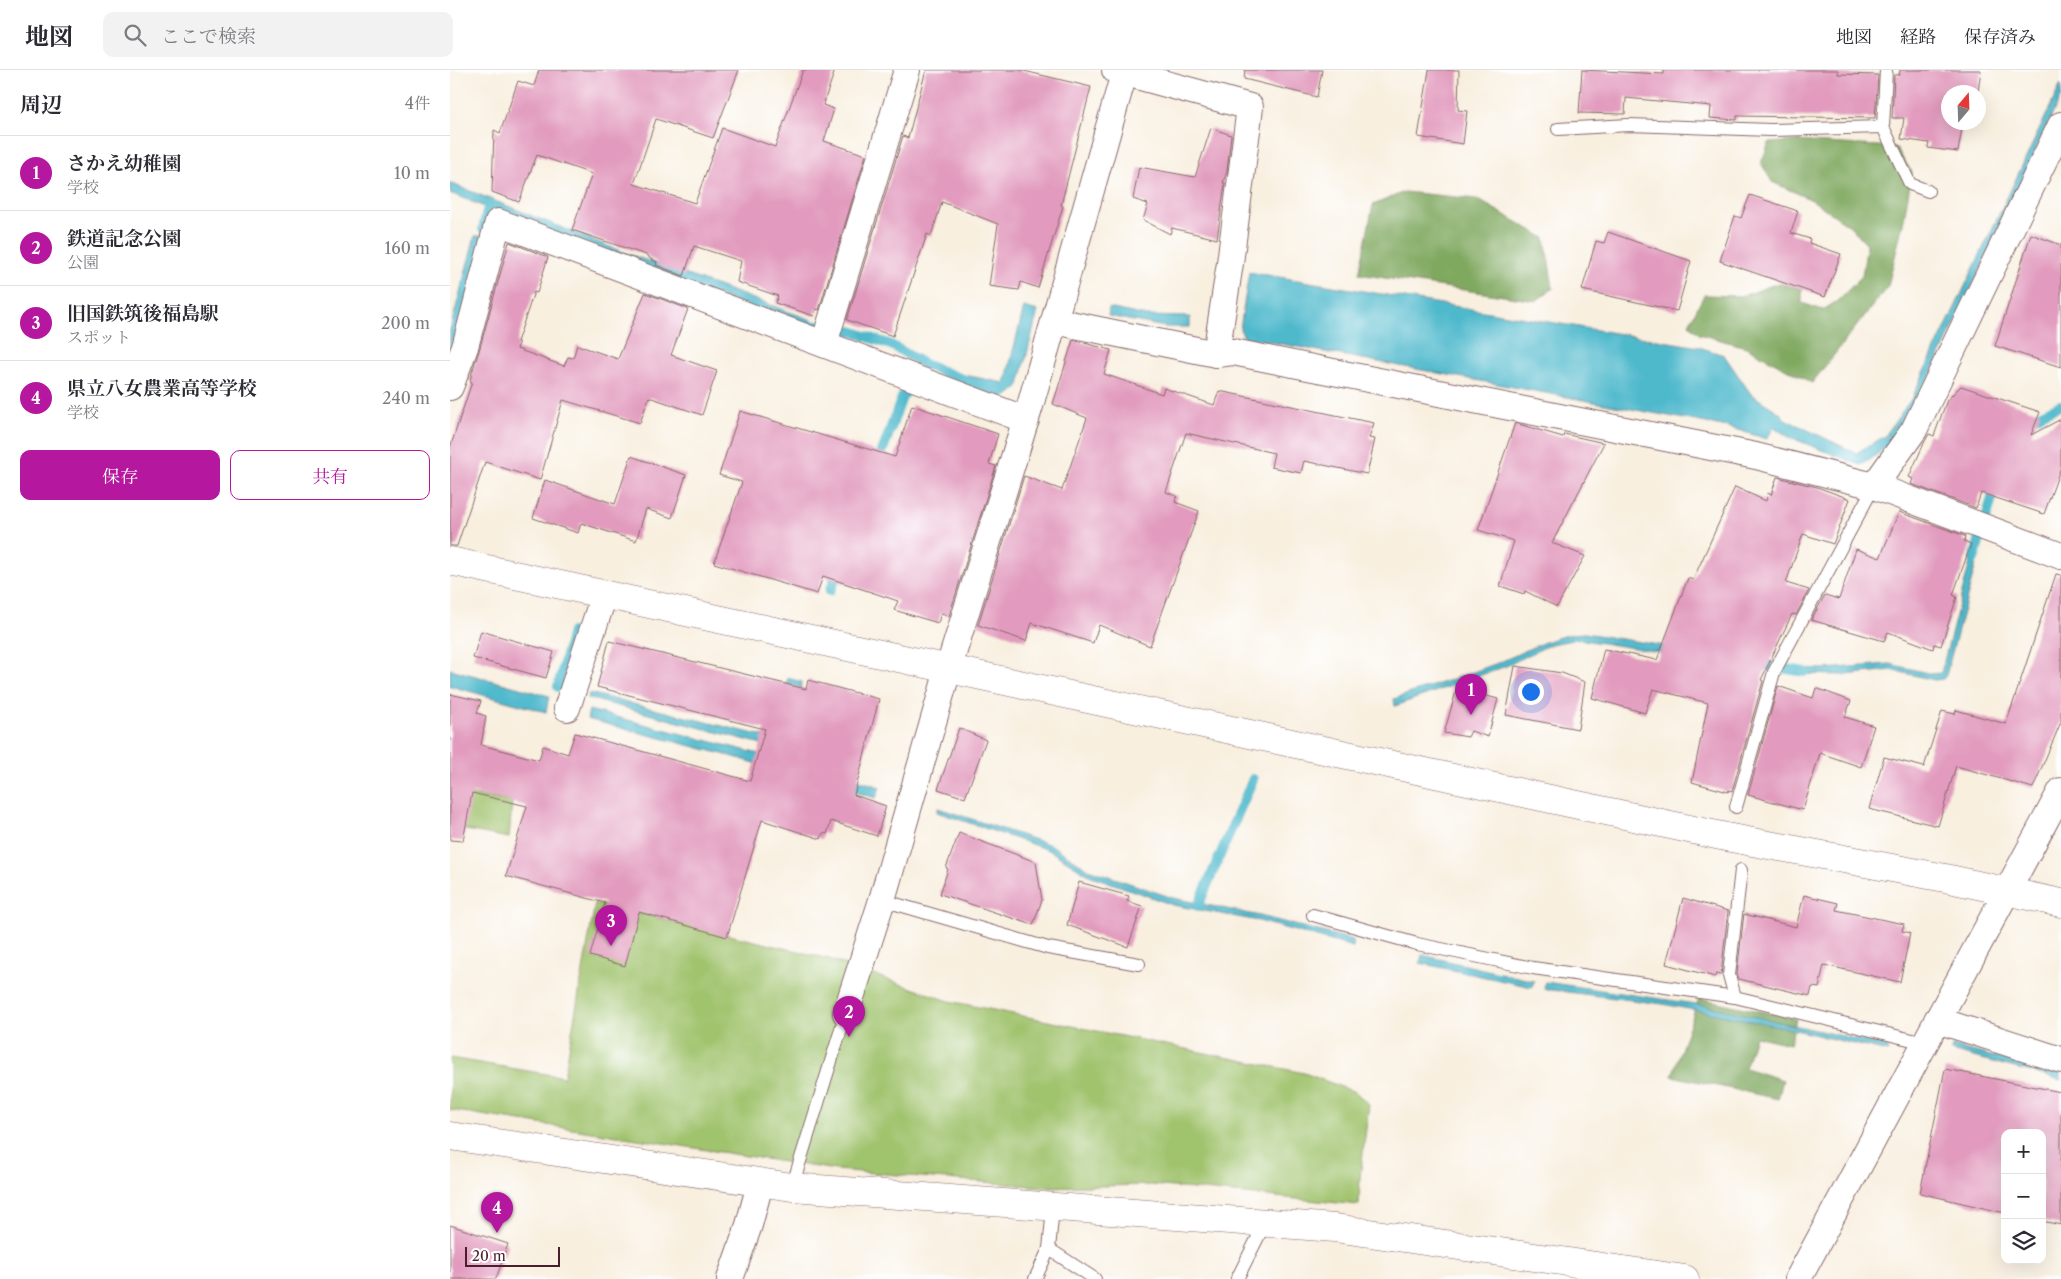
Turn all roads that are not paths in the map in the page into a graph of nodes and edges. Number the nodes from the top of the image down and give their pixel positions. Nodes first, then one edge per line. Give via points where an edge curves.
1 (907, 70) edge
2 (1886, 70) edge
3 (1121, 71) edge
4 (2061, 125) edge
5 (1883, 127) junction
6 (1558, 129) dead end
7 (1928, 191) dead end
8 (1055, 321) junction
9 (824, 344) junction
10 (1216, 354) junction
11 (450, 387) edge
12 (1026, 420) junction
13 (1874, 486) junction
14 (2061, 556) edge
15 (450, 561) edge
16 (604, 595) junction
17 (948, 670) junction
18 (567, 708) dead end
19 (2061, 791) edge
20 (1736, 807) dead end
21 (1741, 870) dead end
22 (2007, 891) junction
23 (882, 900) junction
24 (2061, 902) edge
25 (1313, 915) dead end
26 (1138, 964) dead end
27 (1735, 997) junction
28 (846, 1013) joint
29 (1937, 1020) junction
30 (1925, 1043) junction
31 (2061, 1060) edge
32 (450, 1136) edge
33 (760, 1184) junction
34 (792, 1188) junction
35 (1052, 1208) junction
36 (1265, 1223) junction
37 (1049, 1249) junction
38 (730, 1279) edge
39 (1035, 1279) edge
40 (1095, 1279) edge
41 (1237, 1279) edge
42 (1685, 1279) edge
43 (1798, 1279) edge

1 - 9 street
2 - 5 lane
3 - 8 street
3 - 10 street via 1250,107
4 - 13 street via 1914,430
5 - 6 lane via 1771,130 1629,125
5 - 7 lane via 1910,184
8 - 10 street
8 - 12 street
9 - 11 street via 498,222 465,347
9 - 12 street
10 - 13 street via 1233,352 1756,456
12 - 17 street
13 - 14 street
13 - 20 lane via 1774,672
15 - 16 street
16 - 17 street
16 - 18 street
17 - 22 street via 1726,837
17 - 23 street
19 - 22 street
21 - 27 lane via 1729,975
22 - 24 street
22 - 29 street
23 - 26 lane via 1048,948
23 - 28 street
25 - 27 lane via 1417,944 1523,966
27 - 30 lane
28 - 34 lane
29 - 30 street
29 - 31 street
30 - 43 street
32 - 33 street
33 - 34 street
33 - 38 street
34 - 35 street
35 - 36 street
35 - 37 lane
36 - 41 lane
36 - 42 street via 1336,1228
37 - 39 lane
37 - 40 lane

